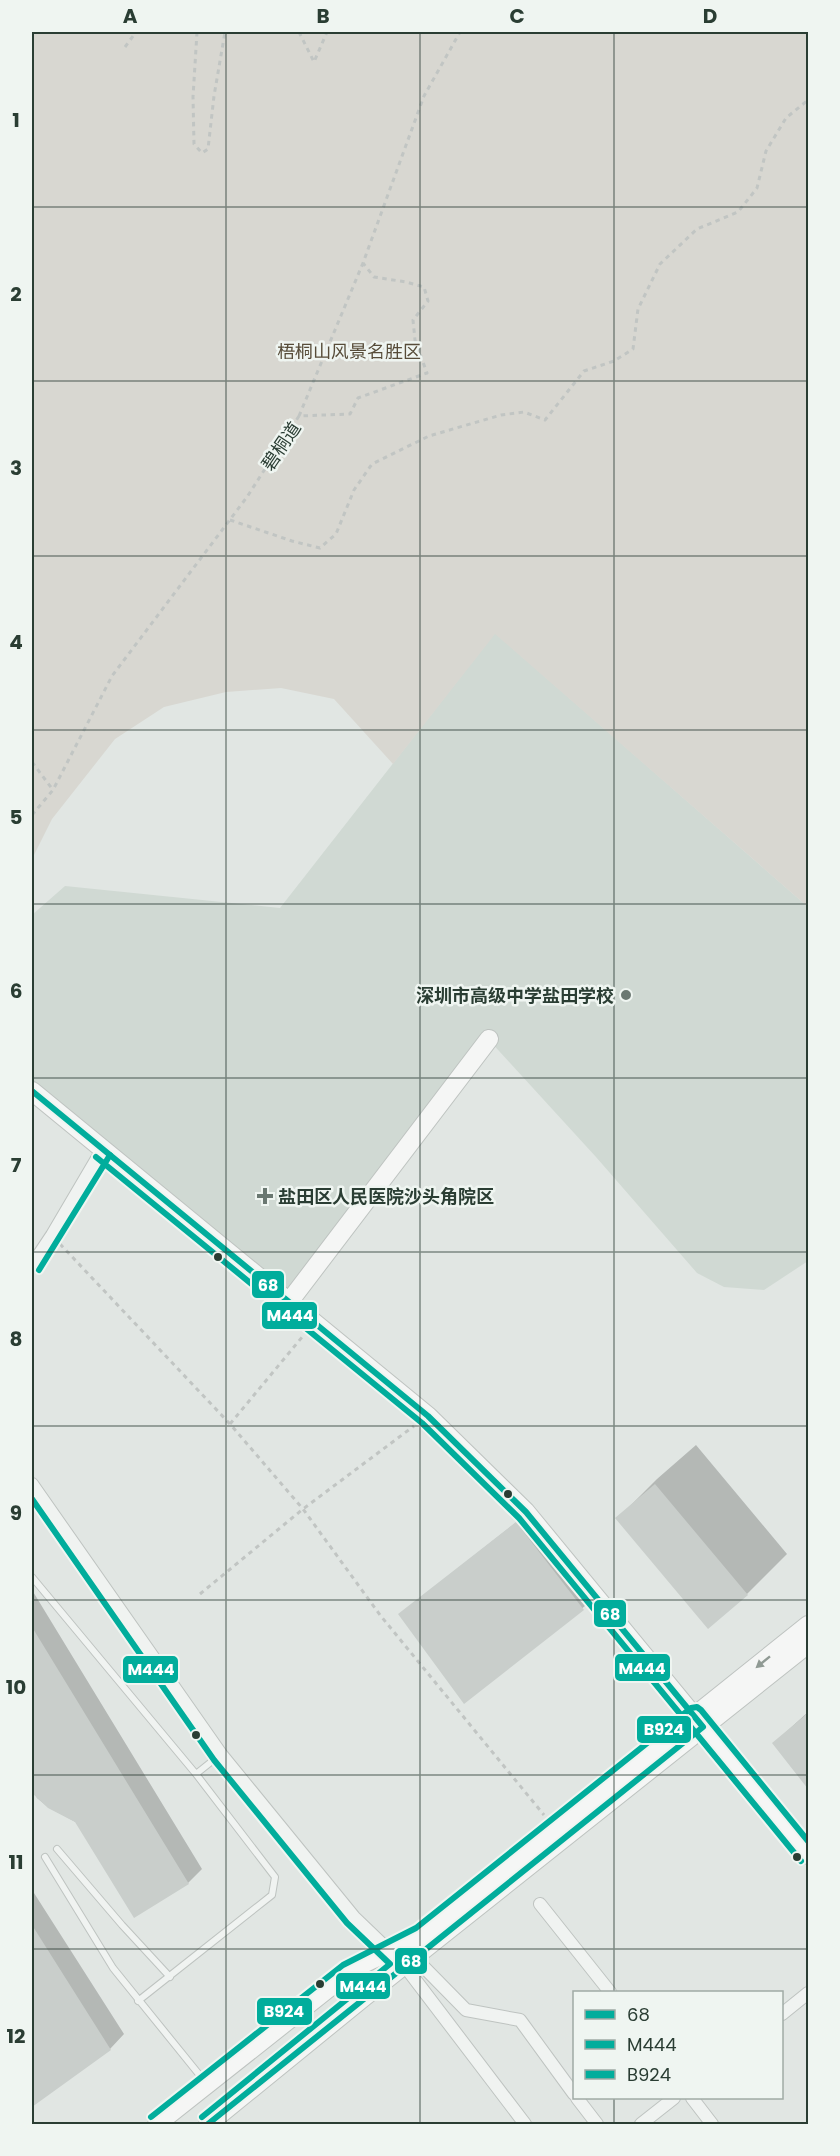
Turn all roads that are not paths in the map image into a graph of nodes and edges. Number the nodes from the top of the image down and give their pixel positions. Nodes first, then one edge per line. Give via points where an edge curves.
1 (489, 1039) dead end
2 (32, 1091) edge
3 (102, 1150) junction
4 (32, 1265) edge
5 (289, 1302) junction
6 (32, 1484) edge
7 (32, 1577) edge
8 (808, 1625) edge
9 (808, 1644) edge
10 (699, 1722) junction
11 (221, 1754) junction
12 (196, 1774) junction
13 (57, 1849) dead end
14 (808, 1855) edge
15 (45, 1857) dead end
16 (540, 1904) dead end
17 (403, 1955) junction
18 (170, 1977) junction
19 (609, 1991) edge
20 (808, 1993) edge
21 (138, 2001) junction
22 (783, 2013) edge
23 (207, 2084) junction
24 (573, 2092) edge
25 (578, 2099) edge
26 (672, 2099) edge
27 (693, 2099) edge
28 (157, 2124) edge
29 (208, 2124) edge
30 (525, 2124) edge
31 (597, 2124) edge
32 (641, 2124) edge
33 (712, 2124) edge

1 - 5 street
2 - 3 street
3 - 4 street
3 - 5 street
5 - 10 street via 428,1416 526,1512
6 - 11 street
7 - 12 lane
8 -> 10 street
9 - 10 street
10 - 14 street
10 - 17 street
10 - 17 street via 555,1828 421,1935
11 - 12 lane
11 - 17 street via 354,1917
12 - 18 lane via 275,1877 272,1895
13 - 18 lane
15 - 21 lane via 113,1968
16 - 19 street
17 - 23 street via 364,1962
17 - 24 street via 466,2010 520,2020
17 - 29 street
17 - 30 street
18 - 21 lane
20 - 22 street
21 - 23 lane
23 - 28 street
25 - 31 street
26 - 32 street
27 - 33 street

